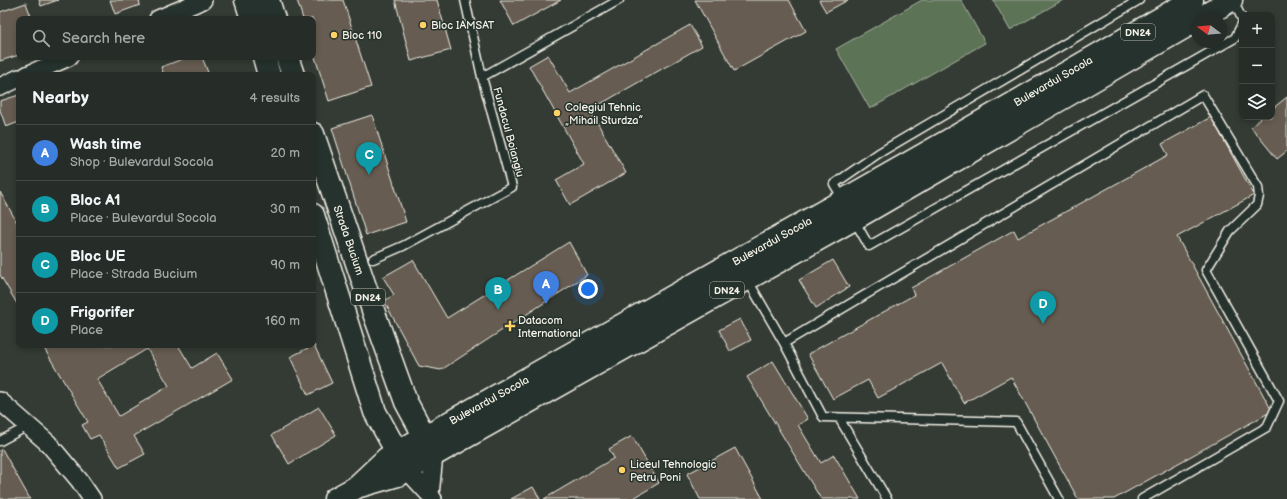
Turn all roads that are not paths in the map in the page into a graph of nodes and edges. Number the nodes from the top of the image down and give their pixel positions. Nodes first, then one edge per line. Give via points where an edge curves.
1 (203, 0) edge
2 (246, 0) edge
3 (268, 0) edge
4 (465, 0) edge
5 (619, 0) edge
6 (1140, 0) edge
7 (1192, 0) edge
8 (1232, 0) edge
9 (1211, 12) edge
10 (1239, 13) edge
11 (165, 16) edge
12 (251, 16) edge
13 (273, 16) edge
14 (1191, 23) edge
15 (1239, 30) edge
16 (62, 60) edge
17 (265, 60) edge
18 (288, 60) edge
19 (34, 72) edge
20 (268, 72) edge
21 (292, 72) edge
22 (1089, 72) junction
23 (482, 77) junction
24 (16, 79) edge
25 (0, 87) edge
26 (316, 143) edge
27 (849, 210) junction
28 (316, 225) edge
29 (373, 259) dead end
30 (741, 270) junction
31 (784, 343) junction
32 (0, 401) edge
33 (839, 418) junction
34 (28, 426) junction
35 (0, 441) edge
36 (429, 446) junction
37 (402, 461) junction
38 (431, 497) edge
39 (92, 499) edge
40 (335, 499) edge
41 (887, 499) edge
42 (1059, 499) edge
43 (1142, 499) edge

1 - 11 street
2 - 12 main road
3 - 13 main road
4 - 23 lane, Fundacul Boiangiu
5 - 23 lane
6 - 27 lane via 879,153 834,184
7 - 22 main road, Bulevardul Socola / DN24
8 - 9 main road
8 - 10 lane
14 - 22 main road, Bulevardul Socola / DN24
15 - 27 lane via 1235,38 869,246
16 - 19 street
17 - 20 main road
18 - 21 main road
22 - 27 main road, Bulevardul Socola / DN24
23 - 29 lane, Fundacul Boiangiu via 512,187 404,246
24 - 25 street
26 - 36 main road, Strada Bucium / DN24 via 406,402
27 - 30 main road, Bulevardul Socola / DN24
28 - 37 main road, DN24 via 375,412
30 - 31 lane
30 - 36 main road, Bulevardul Socola / DN24
31 - 33 lane via 823,417
31 - 43 lane via 1203,95 1258,188 1259,196 1257,205 1230,230 1206,270 1279,401 1267,427
32 - 34 street
33 - 41 lane
33 - 42 lane via 1016,422
34 - 35 lane
34 - 39 street via 48,443
36 - 37 main road, Bulevardul Socola / DN24
36 - 38 street
37 - 38 street
37 - 40 main road, Bulevardul Socola / DN24 via 398,475 355,488

